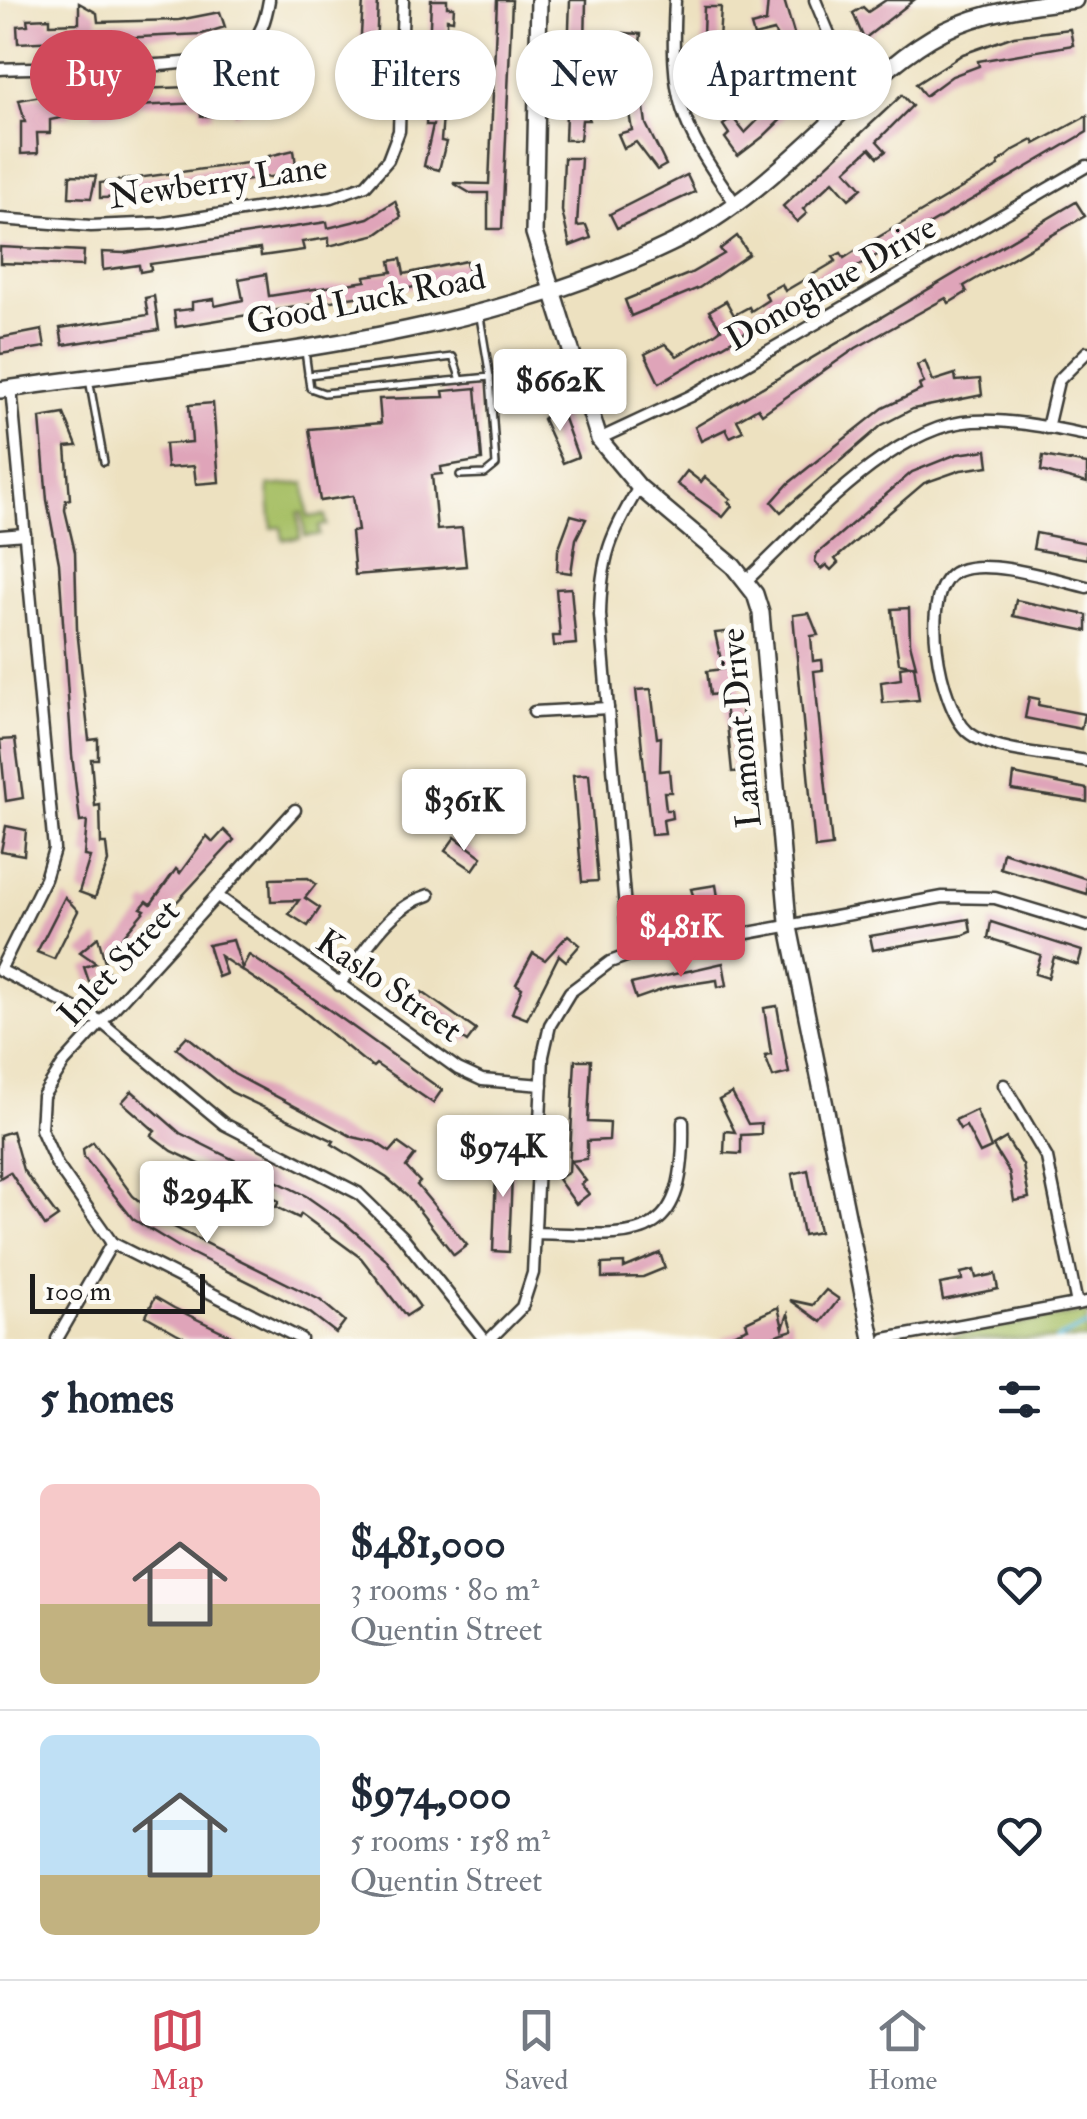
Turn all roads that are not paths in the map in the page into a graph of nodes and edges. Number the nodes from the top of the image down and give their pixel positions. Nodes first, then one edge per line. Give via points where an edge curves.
1 (269, 0) edge
2 (403, 0) edge
3 (539, 0) edge
4 (675, 0) edge
5 (815, 0) edge
6 (1075, 0) edge
7 (827, 30) edge
8 (892, 66) edge
9 (0, 69) edge
10 (830, 120) edge
11 (1087, 166) edge
12 (735, 204) junction
13 (0, 219) edge
14 (549, 290) junction
15 (479, 314) junction
16 (304, 346) junction
17 (1087, 352) edge
18 (308, 374) junction
19 (89, 376) junction
20 (490, 376) junction
21 (460, 380) junction
22 (5, 389) edge
23 (1047, 428) junction
24 (1087, 435) edge
25 (599, 439) junction
26 (104, 462) dead end
27 (460, 475) dead end
28 (638, 487) junction
29 (26, 534) junction
30 (0, 536) edge
31 (746, 581) junction
32 (1087, 588) edge
33 (608, 708) junction
34 (534, 712) dead end
35 (1087, 761) edge
36 (294, 810) dead end
37 (428, 895) dead end
38 (219, 896) junction
39 (788, 922) junction
40 (1087, 926) edge
41 (628, 955) junction
42 (0, 970) edge
43 (339, 985) junction
44 (100, 1022) junction
45 (1004, 1084) dead end
46 (542, 1085) junction
47 (684, 1122) dead end
48 (536, 1233) junction
49 (112, 1243) junction
50 (1082, 1303) edge
51 (57, 1339) edge
52 (301, 1339) edge
53 (487, 1339) edge
54 (872, 1339) edge
55 (886, 1339) edge

1 - 9 street via 255,39 233,55
2 - 13 street, Newberry Lane via 399,131 388,160 366,186 164,223
3 - 14 street, Lamont Drive via 532,215
4 - 12 street via 680,113
5 - 7 street
6 - 8 street, Good Luck Road via 964,22
10 - 12 street, Good Luck Road
11 - 25 street, Donoghue Drive via 691,396
12 - 14 street, Good Luck Road via 668,245
14 - 15 street, Good Luck Road
14 - 25 street, Lamont Drive
15 - 16 street, Good Luck Road
15 - 20 lane
16 - 18 lane
16 - 19 street, Good Luck Road
17 - 23 street via 1058,382
18 - 21 lane via 310,388 324,393
18 - 21 lane via 453,357
19 - 22 street, Good Luck Road
19 - 26 lane
20 - 21 lane
20 - 27 lane via 496,464 485,474
22 - 29 street
23 - 24 street
23 - 31 street via 974,421 930,432 879,462
25 - 28 street, Lamont Drive
28 - 31 street, Lamont Drive
28 - 33 street via 608,540 601,570
29 - 30 street
29 - 42 street via 54,848
31 - 39 street, Lamont Drive via 764,630
32 - 35 street via 965,568 939,590 934,621 948,701 967,731 994,744
33 - 34 street
33 - 41 street
36 - 38 street, Inlet Street
37 - 43 street via 386,923
38 - 43 street, Kaslo Street
38 - 44 street, Inlet Street
39 - 40 street via 980,896
39 - 41 street
39 - 54 street, Lamont Drive
41 - 46 street via 592,974 559,1008 547,1037
42 - 44 street
43 - 46 street, Kaslo Street via 468,1074
44 - 49 street, Inlet Street via 52,1080 39,1118 57,1165
44 - 53 street via 224,1124 374,1206
45 - 50 street via 1047,1158
46 - 48 street
47 - 48 street via 678,1192 656,1223 618,1236
48 - 53 street via 528,1296
49 - 51 street
49 - 52 street, Inlet Street
50 - 55 street

